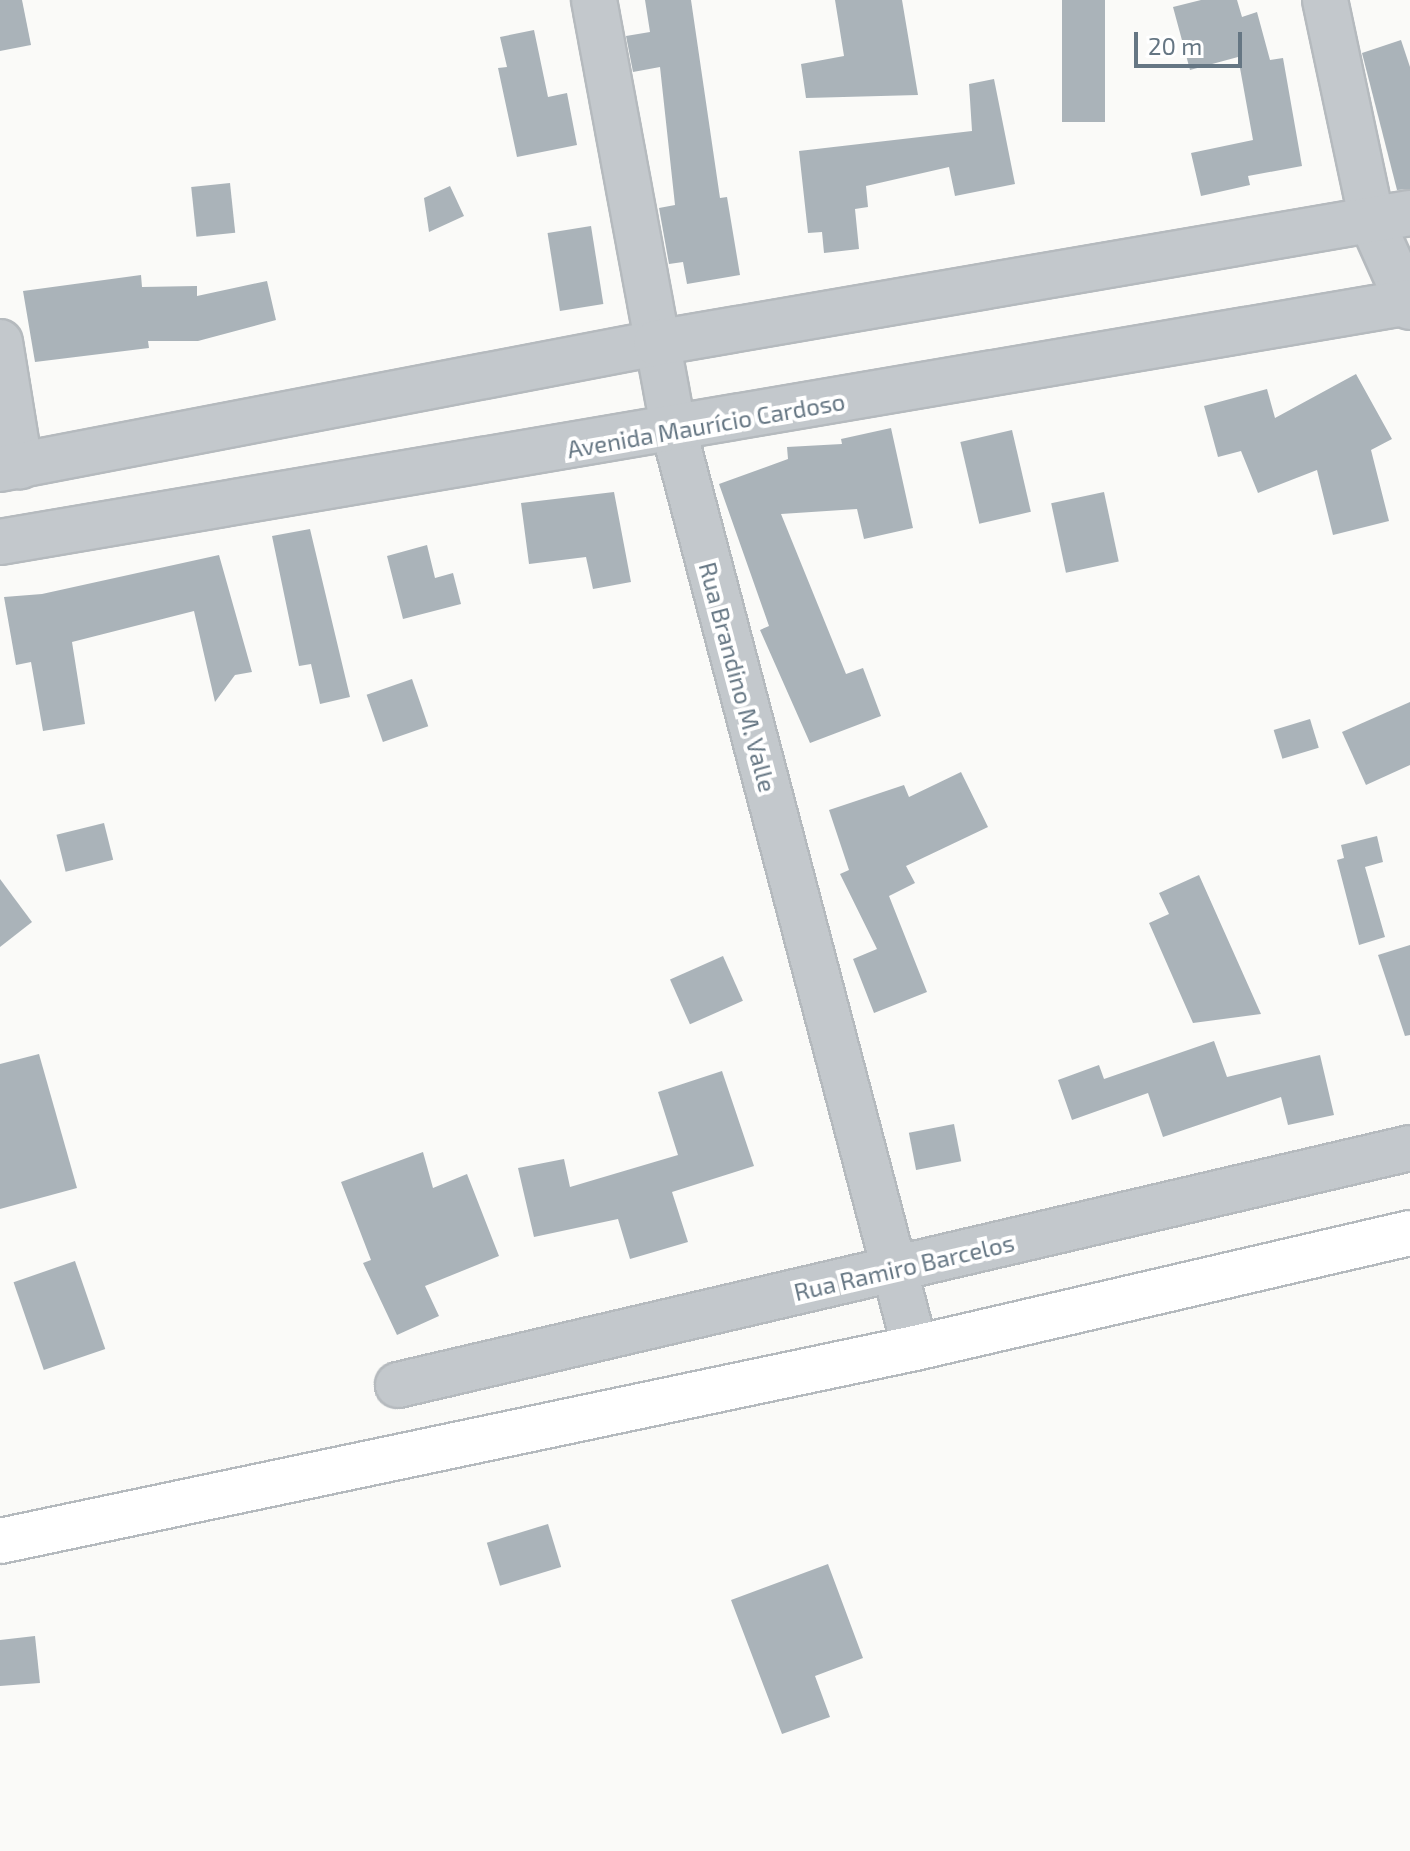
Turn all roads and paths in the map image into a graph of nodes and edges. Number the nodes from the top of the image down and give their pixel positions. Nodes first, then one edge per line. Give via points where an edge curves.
1 (594, 0) edge
2 (1325, 0) edge
3 (1391, 218) edge
4 (1409, 304) edge
5 (0, 342) edge
6 (656, 343) junction
7 (674, 431) junction
8 (10, 468) edge
9 (0, 542) edge
10 (1410, 1148) edge
11 (1410, 1233) edge
12 (894, 1270) junction
13 (915, 1348) junction
14 (398, 1385) dead end
15 (0, 1541) edge

1 - 6 street, Rua Brandino M. Valle
2 - 3 street
3 - 4 street
3 - 6 street
4 - 7 street, Avenida Maurício Cardoso
5 - 8 street
6 - 7 street, Rua Brandino M. Valle
6 - 8 street
7 - 9 street, Avenida Maurício Cardoso
7 - 12 street, Rua Brandino M. Valle
10 - 12 street, Rua Ramiro Barcelos
11 - 13 main road
12 - 13 street, Rua Brandino M. Valle
12 - 14 street, Rua Ramiro Barcelos
13 - 15 main road

